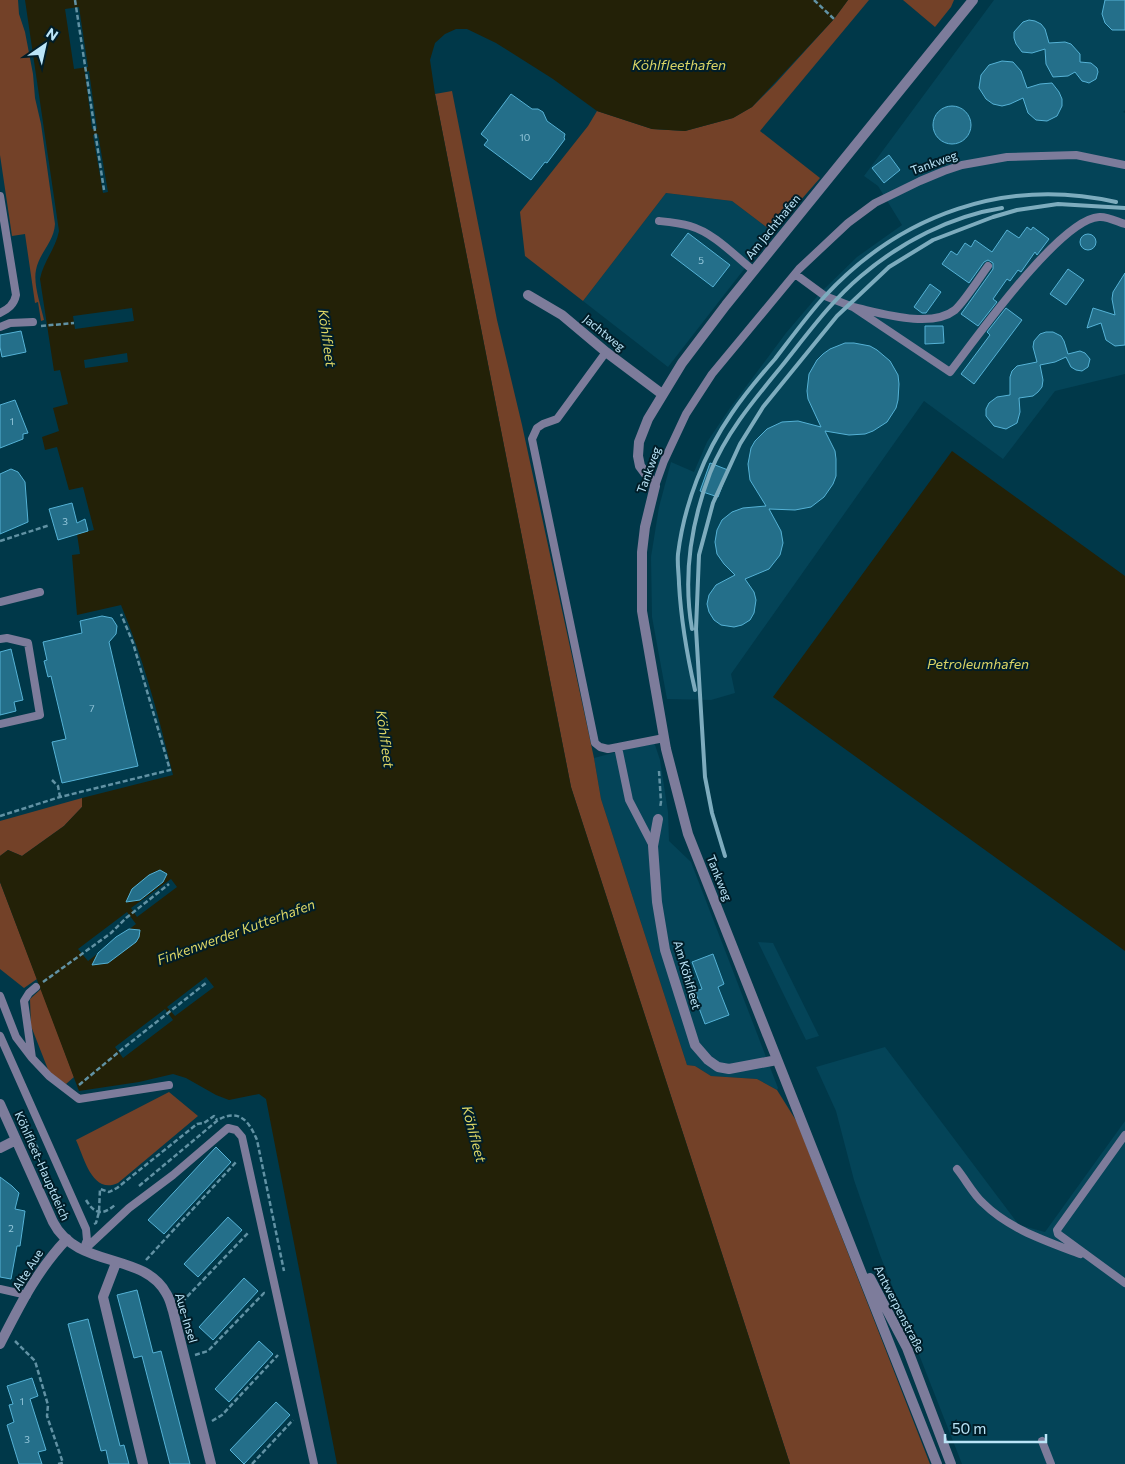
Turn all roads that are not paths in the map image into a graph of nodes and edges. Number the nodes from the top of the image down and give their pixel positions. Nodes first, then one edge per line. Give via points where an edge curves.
1 (973, 0) edge
2 (1125, 165) edge
3 (0, 196) edge
4 (659, 221) dead end
5 (1125, 224) edge
6 (988, 266) dead end
7 (754, 271) junction
8 (794, 274) junction
9 (528, 295) dead end
10 (853, 307) junction
11 (0, 314) edge
12 (33, 322) dead end
13 (0, 327) edge
14 (606, 352) junction
15 (662, 394) junction
16 (655, 486) junction
17 (40, 592) dead end
18 (0, 602) edge
19 (0, 639) edge
20 (0, 724) edge
21 (664, 738) junction
22 (618, 747) junction
23 (658, 819) road end
24 (653, 846) junction
25 (36, 987) road end
26 (0, 996) edge
27 (0, 1036) edge
28 (32, 1058) junction
29 (777, 1060) junction
30 (169, 1085) dead end
31 (0, 1104) edge
32 (1125, 1135) edge
33 (16, 1140) junction
34 (0, 1148) edge
35 (958, 1169) dead end
36 (67, 1239) junction
37 (84, 1250) junction
38 (854, 1252) junction
39 (1088, 1257) junction
40 (116, 1263) junction
41 (1125, 1283) edge
42 (0, 1289) edge
43 (26, 1295) junction
44 (2, 1340) edge
45 (1042, 1440) dead end
46 (143, 1464) edge
47 (211, 1464) edge
48 (314, 1464) edge
49 (937, 1464) edge
50 (951, 1464) edge
51 (1051, 1464) edge

1 - 7 street, Am Jachthafen
2 - 8 lane, Tankweg via 1076,155 1007,157 962,165 875,203 835,234
3 - 11 lane via 16,295 14,303
4 - 7 lane via 698,228
5 - 10 lane via 1099,216 1076,225 1019,283 950,372
6 - 10 lane via 956,309 936,318 904,318
7 - 15 street, Am Jachthafen via 682,363
8 - 10 lane via 825,296
8 - 16 lane, Tankweg via 712,374 686,414
9 - 14 street, Jachtweg via 562,315
12 - 13 lane
14 - 15 street, Jachtweg
14 - 22 lane via 557,419 537,428 532,438 593,736 600,747
15 - 16 street, Am Jachthafen via 639,442 640,466
16 - 21 street, Tankweg via 642,552 642,611
17 - 18 lane
19 - 20 lane via 28,643 40,715
21 - 22 lane
21 - 29 street, Tankweg via 688,834
22 - 24 lane via 629,800
23 - 24 street, Am Köhlfleet
24 - 29 street, Am Köhlfleet via 665,950 695,1045 718,1067 729,1069
25 - 28 lane via 24,1001
26 - 28 lane via 16,1037
27 - 37 lane via 86,1229
28 - 30 lane via 49,1076 79,1098
29 - 38 street, Antwerpenstraße
31 - 33 street, Köhlfleet-Hauptdeich
32 - 39 lane via 1057,1230
33 - 34 street
33 - 36 street, Köhlfleet-Hauptdeich via 56,1228
35 - 39 lane via 982,1202 998,1216 1039,1238
36 - 37 street, Köhlfleet-Hauptdeich
36 - 43 street, Alte Aue via 51,1255
37 - 40 street, Köhlfleet-Hauptdeich
37 - 48 lane via 129,1208 228,1128 236,1130 242,1137
38 - 49 street, Antwerpenstraße
38 - 50 street, Antwerpenstraße via 907,1348
39 - 41 lane
40 - 46 street via 103,1297
40 - 47 street, Aue-Insel via 138,1268 166,1292
42 - 43 lane
43 - 44 street, Alte Aue
45 - 51 lane

